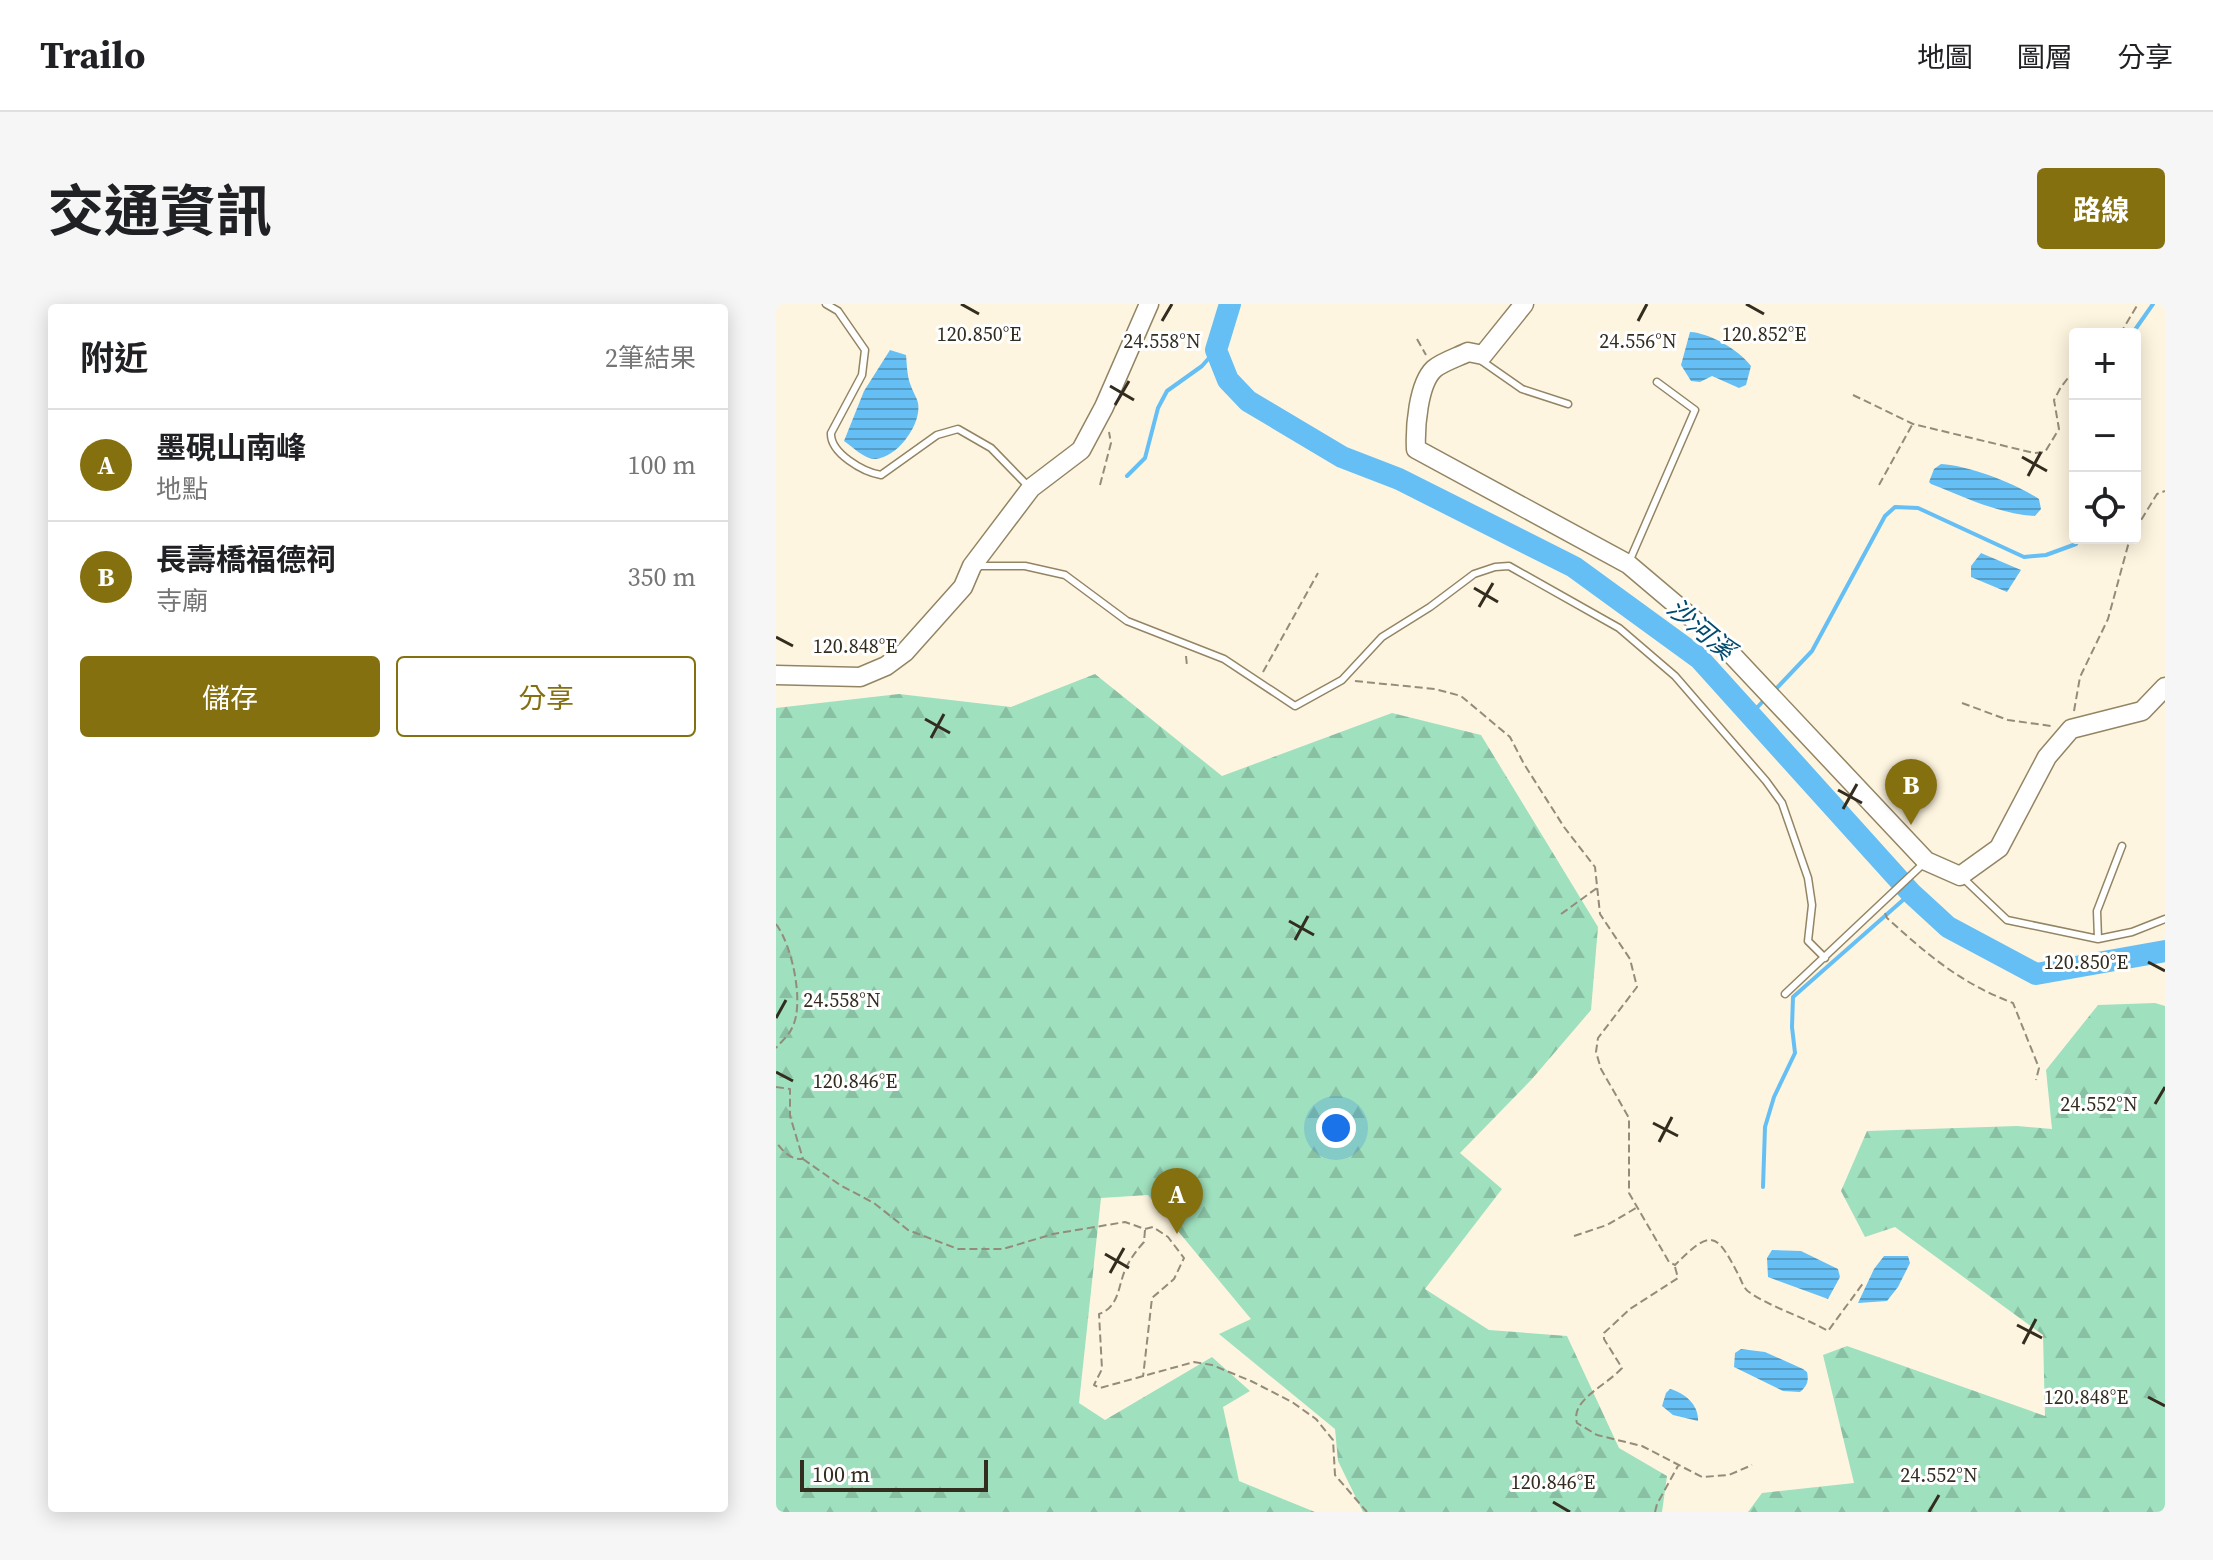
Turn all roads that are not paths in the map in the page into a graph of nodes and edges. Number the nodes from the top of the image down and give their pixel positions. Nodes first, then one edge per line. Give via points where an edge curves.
1 (826, 304) edge
2 (1149, 304) edge
3 (1524, 304) edge
4 (1468, 352) junction
5 (1657, 382) dead end
6 (1568, 404) dead end
7 (1031, 488) junction
8 (1628, 564) junction
9 (972, 566) junction
10 (776, 675) edge
11 (2165, 687) edge
12 (2122, 846) dead end
13 (1920, 868) junction
14 (1960, 876) junction
15 (2165, 919) edge
16 (2098, 939) junction
17 (1825, 958) junction
18 (1785, 994) dead end

1 - 7 lane via 838,311 865,350 862,375 831,433 835,450 881,475 937,435 958,429 991,448
2 - 7 street via 1081,450
3 - 4 street via 1483,355
4 - 6 lane via 1522,389
4 - 8 street via 1434,370 1427,382 1415,423 1416,449
5 - 8 lane via 1695,410
7 - 9 street
8 - 13 street via 1719,641
9 - 10 street via 963,587 886,666 860,677
9 - 17 lane via 1025,566 1065,575 1127,621 1224,659 1295,706 1342,680 1382,637 1474,574 1509,566 1619,628 1675,676 1766,781 1782,803 1808,878 1808,941
11 - 14 street via 2142,711 2071,729 2047,757 1999,848
12 - 16 lane via 2097,911
13 - 14 street
13 - 17 lane
14 - 16 lane via 2007,920
15 - 16 lane
17 - 18 lane

